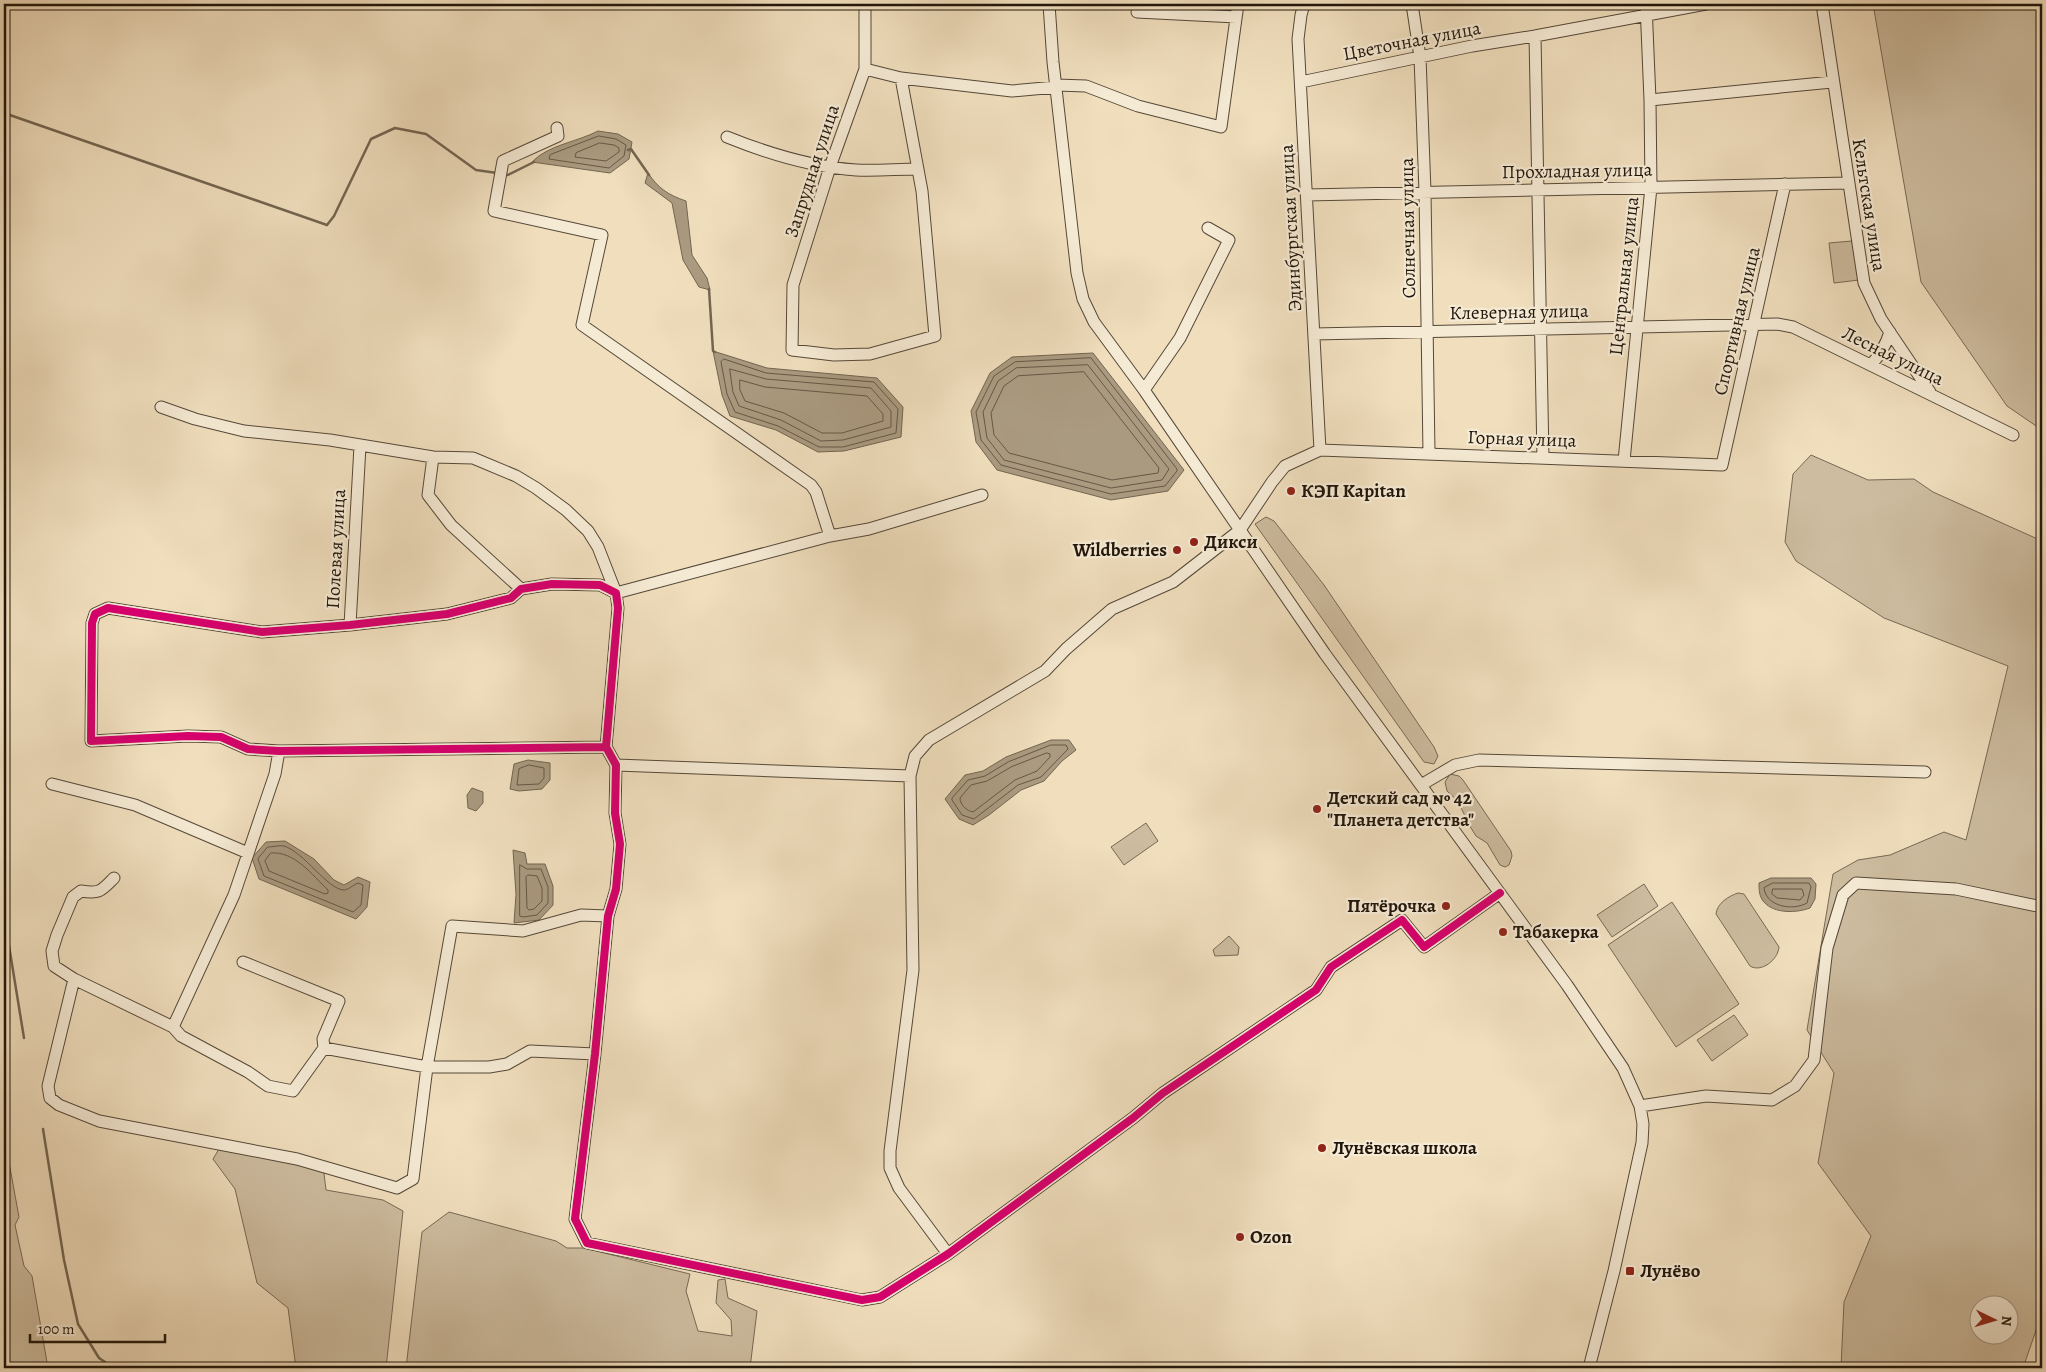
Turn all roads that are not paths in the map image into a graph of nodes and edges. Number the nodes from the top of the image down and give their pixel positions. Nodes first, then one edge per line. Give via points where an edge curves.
1 (865, 4) edge
2 (1049, 4) edge
3 (1238, 4) edge
4 (1304, 4) edge
5 (1412, 4) edge
6 (1706, 4) edge
7 (1822, 4) edge
8 (1647, 9) edge
9 (1137, 12) dead end
10 (1236, 17) junction
11 (1535, 36) junction
12 (1420, 56) junction
13 (865, 69) junction
14 (901, 78) junction
15 (1301, 82) junction
16 (1832, 82) junction
17 (1056, 86) junction
18 (1650, 100) junction
19 (557, 128) dead end
20 (727, 137) dead end
21 (830, 167) junction
22 (918, 169) junction
23 (1848, 183) junction
24 (1785, 184) junction
25 (1651, 187) junction
26 (1538, 190) junction
27 (1425, 192) junction
28 (1307, 195) junction
29 (1208, 228) dead end
30 (1754, 325) junction
31 (1637, 327) junction
32 (1541, 330) junction
33 (1428, 332) junction
34 (1890, 332) junction
35 (1314, 334) junction
36 (1871, 365) junction
37 (1144, 390) junction
38 (1931, 394) junction
39 (161, 407) dead end
40 (2013, 435) dead end
41 (360, 446) junction
42 (1320, 450) junction
43 (1429, 453) junction
44 (433, 457) junction
45 (1543, 458) junction
46 (1624, 460) junction
47 (1722, 465) joint
48 (982, 495) dead end
49 (1240, 530) junction
50 (830, 536) junction
51 (521, 589) junction
52 (616, 593) junction
53 (350, 625) junction
54 (606, 747) junction
55 (279, 751) junction
56 (616, 765) junction
57 (1925, 772) dead end
58 (910, 776) junction
59 (52, 784) dead end
60 (1421, 785) junction
61 (248, 853) junction
62 (114, 878) dead end
63 (1500, 893) junction
64 (2042, 907) edge
65 (608, 916) junction
66 (243, 962) dead end
67 (74, 979) junction
68 (173, 1027) junction
69 (324, 1048) junction
70 (595, 1054) junction
71 (427, 1068) junction
72 (1640, 1106) junction
73 (948, 1254) junction
74 (1589, 1368) edge

1 - 13 street, Запрудная улица
2 - 17 street
3 - 10 street
4 - 15 street, Эдинбургская улица via 1298,39
5 - 12 street, Солнечная улица
6 - 8 street, Цветочная улица
7 - 16 street, Кельтская улица
8 - 11 street, Цветочная улица
8 - 18 street, Центральная улица
9 - 10 street
10 - 17 street via 1221,127 1138,106 1086,86
11 - 12 street, Цветочная улица
11 - 26 street
12 - 15 street, Цветочная улица
12 - 27 street, Солнечная улица
13 - 14 street
13 - 21 street, Запрудная улица
14 - 17 street via 1012,91
14 - 22 street
15 - 28 street, Эдинбургская улица
16 - 18 street
16 - 23 street, Кельтская улица
17 - 37 street via 1077,273 1083,299 1094,322
18 - 25 street, Центральная улица
19 - 50 street via 558,136 503,161 494,211 602,235 582,325 811,485
20 - 21 street via 784,158
21 - 22 street
21 - 22 street, Запрудная улица via 793,285 792,350 834,355 870,354 935,336
23 - 24 street, Прохладная улица
23 - 34 street, Кельтская улица via 1864,283
24 - 25 street, Прохладная улица
24 - 30 street, Спортивная улица
25 - 26 street, Прохладная улица
25 - 31 street, Центральная улица
26 - 27 street, Прохладная улица
26 - 32 street
27 - 28 street, Прохладная улица
27 - 33 street, Солнечная улица
28 - 35 street, Эдинбургская улица
29 - 37 street via 1229,240 1180,338
30 - 31 street, Клеверная улица
30 - 36 street, Лесная улица via 1793,327
30 - 47 street, Спортивная улица
31 - 32 street, Клеверная улица
31 - 46 street, Центральная улица
32 - 33 street, Клеверная улица
32 - 45 street
33 - 35 street, Клеверная улица
33 - 43 street, Солнечная улица
34 - 36 street
34 - 38 street, Кельтская улица
35 - 42 street, Эдинбургская улица
36 - 38 street, Лесная улица
37 - 49 street
38 - 40 street, Лесная улица
39 - 41 street via 244,431
41 - 44 street
41 - 53 street, Полевая улица
42 - 43 street, Горная улица
42 - 49 street via 1285,466
43 - 45 street, Горная улица
44 - 51 street via 428,495 451,525
44 - 52 street via 473,458 516,476 551,499 588,531 598,547
45 - 46 street, Горная улица
46 - 47 street, Горная улица
48 - 50 street via 869,529
49 - 58 street via 1173,582 1112,609 1045,671 929,740 915,756
49 - 60 street
50 - 52 street
51 - 52 street via 552,584 600,585
51 - 53 street via 511,598 447,614
52 - 54 street via 618,608
53 - 55 street via 262,632 108,608 95,614 92,624 90,741 221,737 248,749
54 - 55 street
54 - 56 street
55 - 61 street via 275,774
56 - 58 street
56 - 65 street via 615,813 620,844 616,889
57 - 60 street via 1479,760 1455,765
58 - 73 street via 913,970 890,1168 899,1188
59 - 61 street via 136,805
60 - 63 street
61 - 68 street via 234,895
62 - 67 street via 101,891 81,891 73,897 57,935 52,951 54,966
63 - 72 street via 1618,1061
63 - 73 street via 1424,947 1402,920 1331,967 1316,990 1163,1093
64 - 72 street via 1956,889 1856,883 1843,895 1827,948 1814,1060 1795,1086 1772,1100 1706,1096
65 - 70 street
65 - 71 street via 581,915 523,931 452,926
66 - 69 street via 339,1001 323,1039
67 - 68 street
67 - 71 street via 48,1086 50,1098 99,1121 297,1159 397,1188 413,1179
68 - 69 street via 181,1036 268,1086 293,1091
69 - 71 street
70 - 71 street via 530,1051 507,1064 489,1067
70 - 73 street via 575,1219 587,1243 862,1300 880,1297
72 - 74 street via 1642,1143

